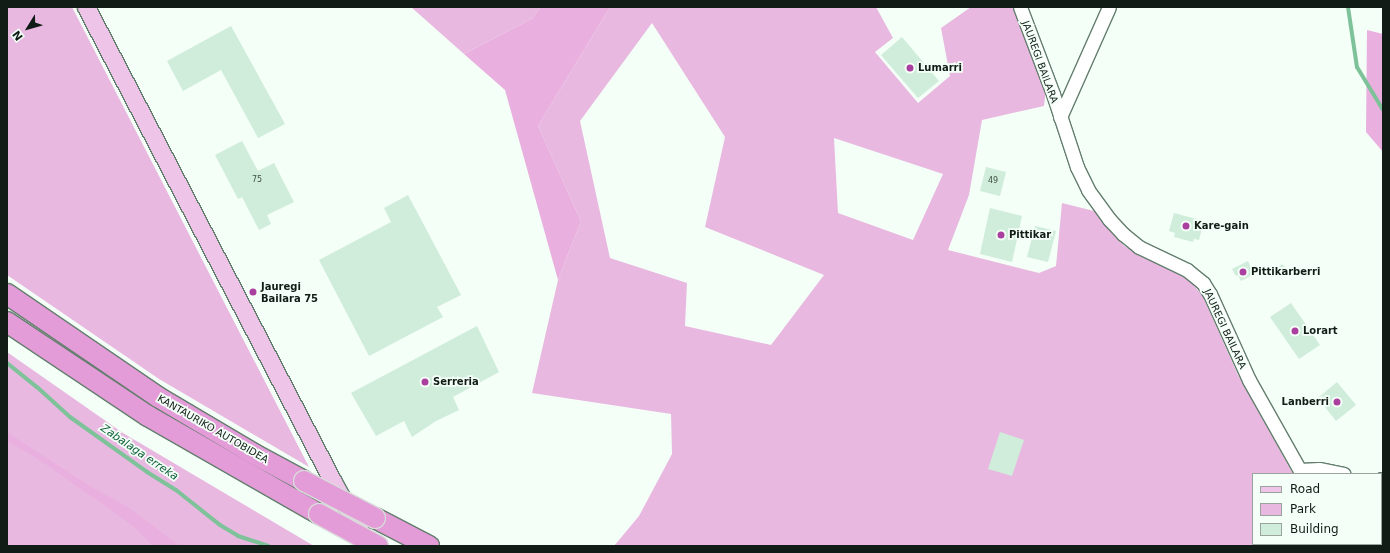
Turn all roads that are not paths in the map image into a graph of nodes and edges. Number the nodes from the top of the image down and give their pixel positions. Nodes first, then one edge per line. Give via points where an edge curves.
1 (86, 7) edge
2 (1020, 7) edge
3 (1109, 7) edge
4 (1060, 117) junction
5 (7, 294) edge
6 (7, 322) edge
7 (1301, 472) edge
8 (1339, 473) edge
9 (368, 546) edge
10 (378, 546) edge
11 (429, 546) edge

1 - 9 main road
2 - 4 street, JAUREGI BAILARA
3 - 4 street, JAUREGI BAILARA
4 - 7 street, JAUREGI BAILARA via 1077,167 1088,190 1109,219 1139,247 1187,270 1203,283 1249,380
5 - 11 highway, KANTAURIKO AUTOBIDEA, bridge via 158,397 254,454
6 - 10 highway, bridge via 148,416
7 - 8 street, JAUREGI BAILARA via 1319,469

